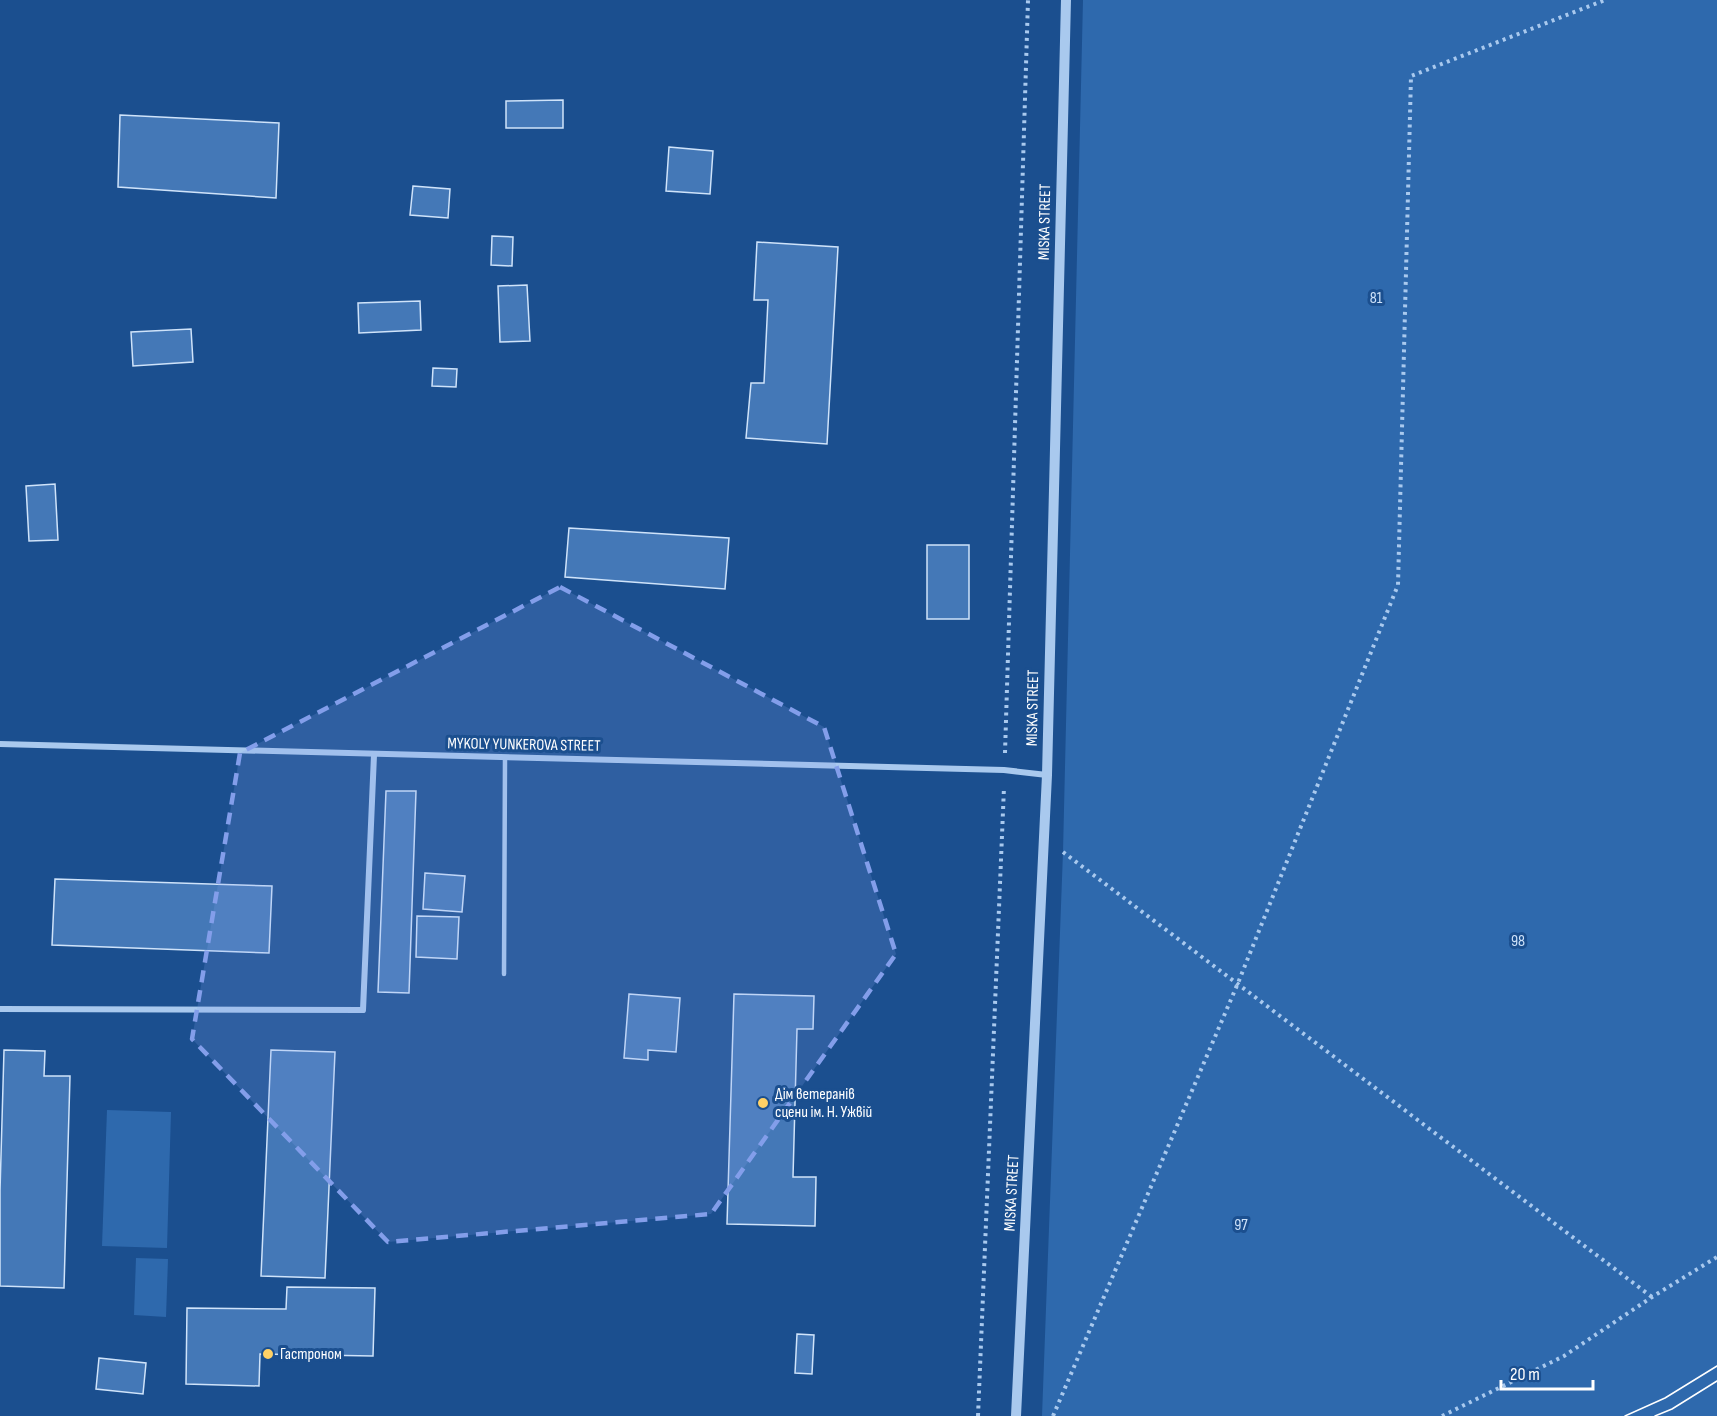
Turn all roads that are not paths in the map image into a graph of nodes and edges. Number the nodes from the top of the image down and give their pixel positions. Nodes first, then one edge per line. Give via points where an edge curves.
1 (1066, 0) edge
2 (0, 744) edge
3 (374, 755) junction
4 (505, 758) junction
5 (1047, 775) junction
6 (504, 974) dead end
7 (0, 1009) edge
8 (1016, 1416) edge

1 - 5 street, MISKA STREET
2 - 3 street, MYKOLY YUNKEROVA STREET
3 - 4 street, MYKOLY YUNKEROVA STREET
3 - 7 street via 363,1010
4 - 5 street, MYKOLY YUNKEROVA STREET via 1004,770
4 - 6 lane
5 - 8 street, MISKA STREET

